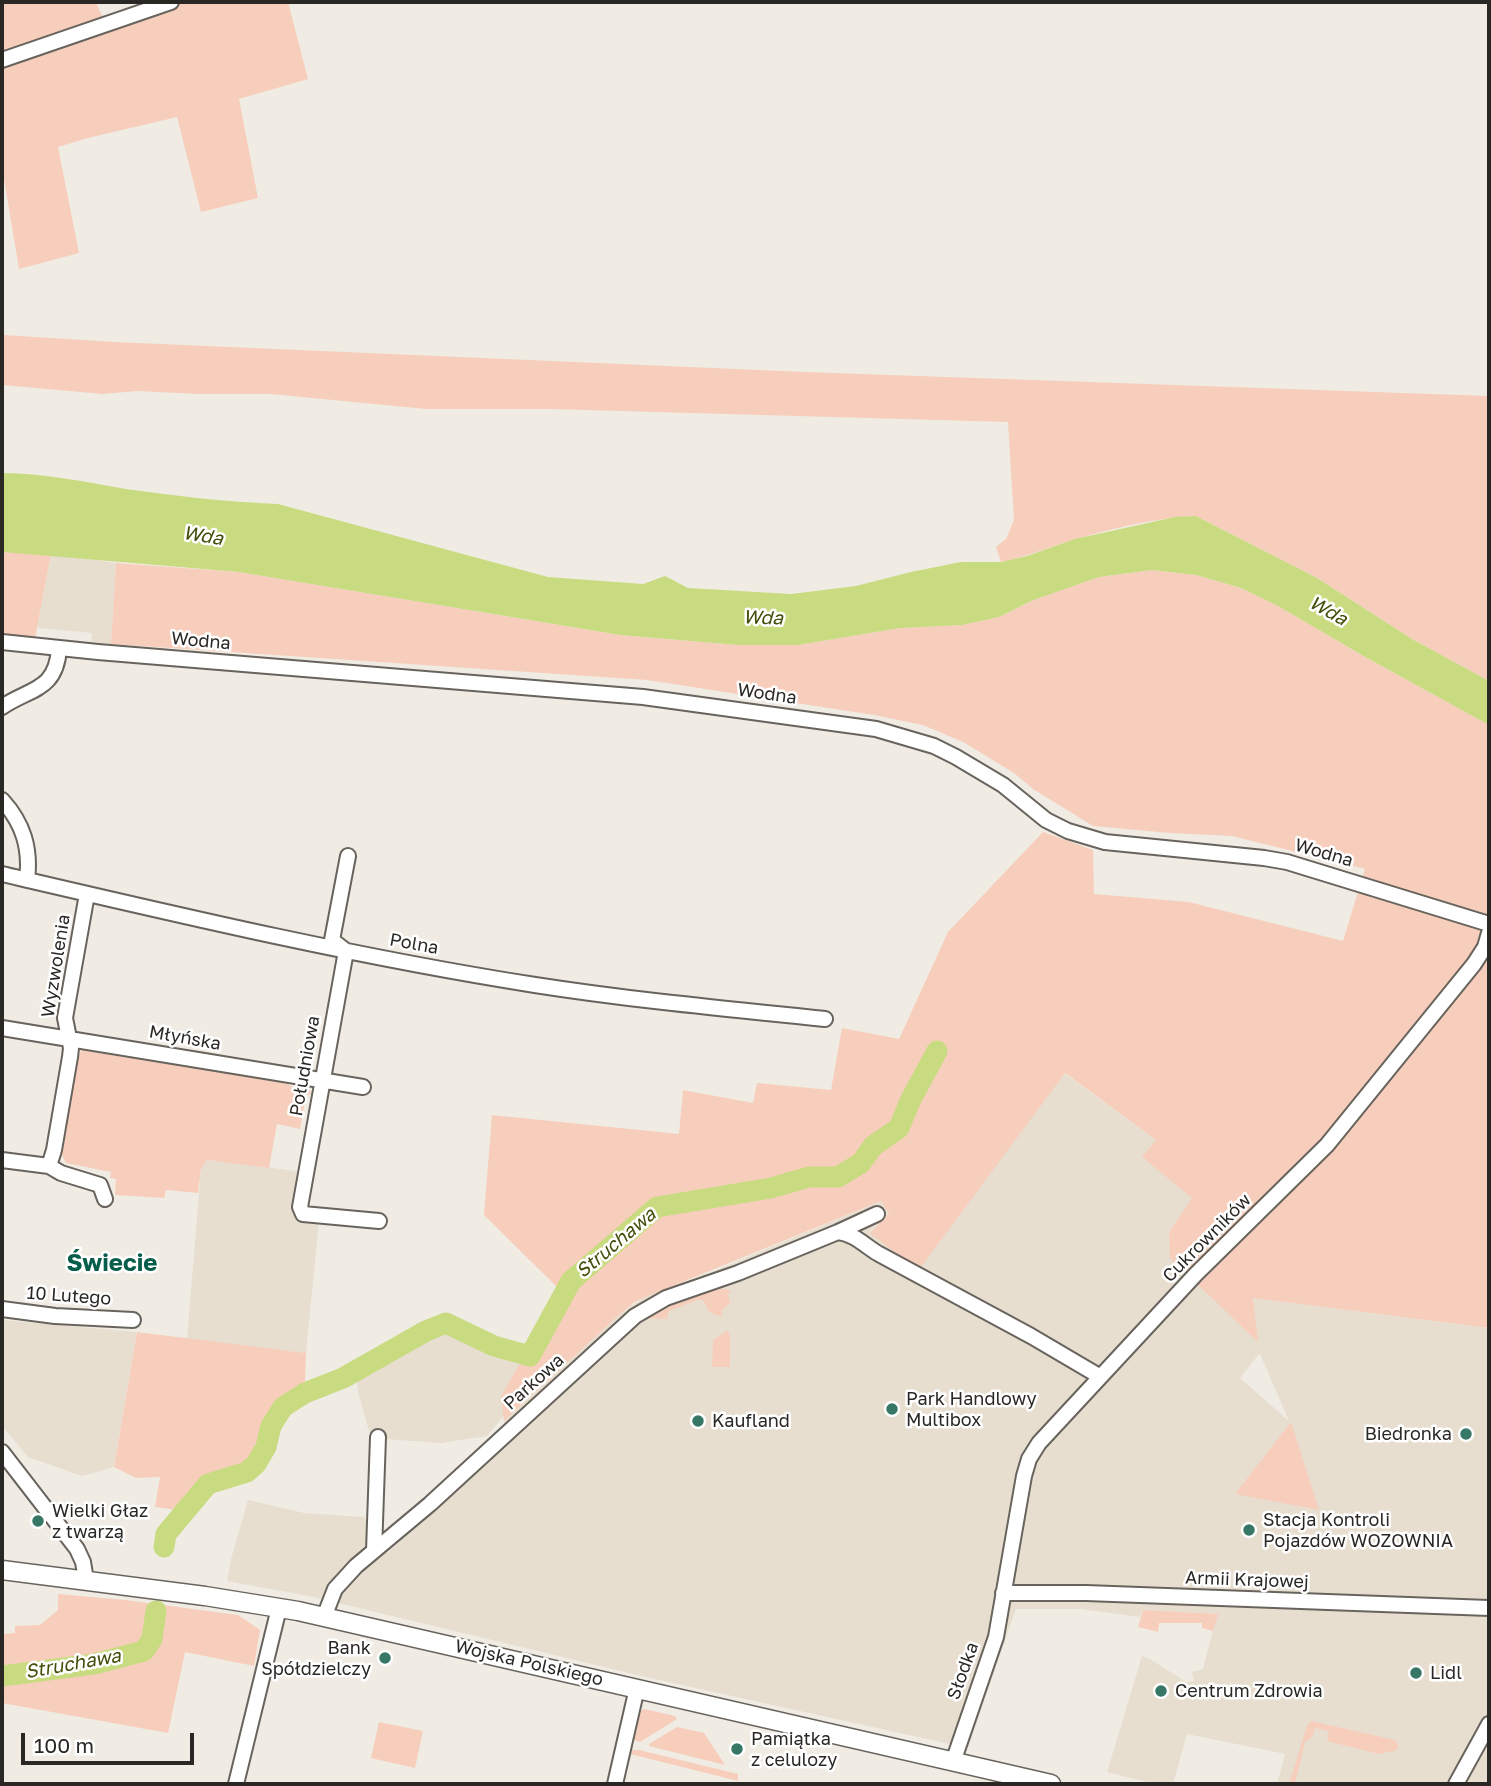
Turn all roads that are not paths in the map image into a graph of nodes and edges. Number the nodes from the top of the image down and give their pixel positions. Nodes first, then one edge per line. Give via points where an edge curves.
1 (171, 2) edge
2 (2, 60) edge
3 (2, 642) edge
4 (59, 649) junction
5 (2, 707) edge
6 (2, 800) edge
7 (348, 856) dead end
8 (2, 874) edge
9 (27, 880) junction
10 (87, 894) junction
11 (1489, 924) edge
12 (1489, 933) edge
13 (346, 951) junction
14 (825, 1019) dead end
15 (2, 1028) edge
16 (69, 1038) junction
17 (322, 1082) junction
18 (363, 1087) dead end
19 (2, 1160) edge
20 (48, 1166) junction
21 (104, 1199) dead end
22 (877, 1214) dead end
23 (379, 1221) dead end
24 (838, 1232) junction
25 (2, 1309) edge
26 (133, 1320) dead end
27 (1099, 1376) junction
28 (378, 1437) dead end
29 (2, 1452) edge
30 (374, 1551) junction
31 (2, 1570) edge
32 (86, 1580) junction
33 (1003, 1593) junction
34 (279, 1608) junction
35 (1489, 1608) edge
36 (324, 1617) junction
37 (637, 1688) junction
38 (1489, 1724) edge
39 (953, 1762) junction
40 (236, 1784) edge
41 (615, 1784) edge
42 (1051, 1784) edge
43 (1456, 1784) edge

1 - 2 street
3 - 4 street, Wodna
4 - 5 street via 48,681
4 - 11 street, Wodna via 643,697 876,729 956,757 1003,785 1046,820 1089,838 1287,862
6 - 9 street via 15,814 24,836
7 - 13 street via 332,940
8 - 9 street, Polna
9 - 10 street, Polna
10 - 13 street, Polna
10 - 16 street, Wyzwolenia via 65,1018
12 - 27 street, Cukrowników via 1474,964 1338,1133
13 - 14 street, Polna via 556,988
13 - 17 street, Południowa
15 - 16 street, Młyńska
16 - 17 street, Młyńska
16 - 20 street, Wyzwolenia via 70,1057
17 - 18 street, Młyńska
17 - 23 street, Południowa via 300,1207 303,1214
19 - 20 street
20 - 21 street via 100,1185
22 - 24 street, Parkowa
24 - 27 street via 858,1238
24 - 30 street, Parkowa via 635,1315
25 - 26 street, 10 Lutego
27 - 33 street, Cukrowników via 1029,1460
28 - 30 street
29 - 32 street via 77,1549
30 - 36 street, Parkowa via 338,1585
31 - 32 street, Wojska Polskiego
32 - 34 street, Wojska Polskiego
33 - 35 street, Armii Krajowej
33 - 39 street, Słodka via 996,1637
34 - 36 street, Wojska Polskiego
34 - 40 street
36 - 37 street, Wojska Polskiego
37 - 39 street, Wojska Polskiego
37 - 41 street
38 - 43 street
39 - 42 street, Wojska Polskiego

